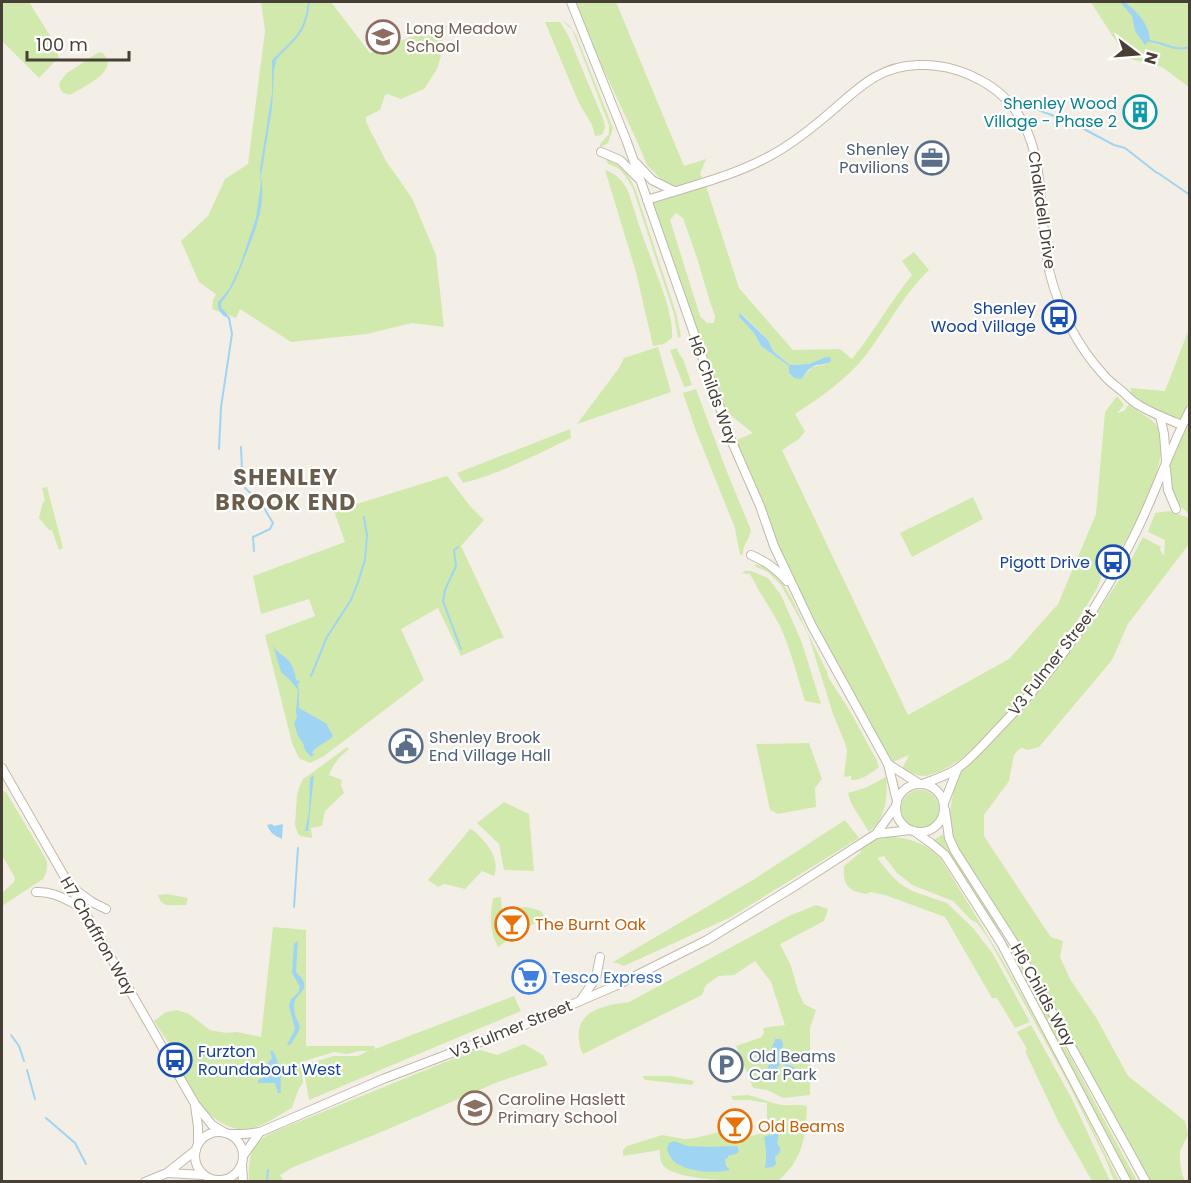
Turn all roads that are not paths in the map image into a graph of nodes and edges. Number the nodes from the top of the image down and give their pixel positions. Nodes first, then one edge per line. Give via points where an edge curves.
1 (571, 2) edge
2 (601, 152) dead end
3 (633, 161) junction
4 (640, 181) junction
5 (674, 191) junction
6 (646, 200) junction
7 (1190, 410) edge
8 (1160, 416) junction
9 (1182, 425) junction
10 (1166, 464) junction
11 (1176, 509) dead end
12 (751, 555) dead end
13 (793, 588) junction
14 (888, 764) junction
15 (2, 768) edge
16 (957, 770) junction
17 (921, 783) junction
18 (896, 803) junction
19 (945, 806) junction
20 (912, 831) junction
21 (876, 834) junction
22 (68, 885) junction
23 (36, 892) dead end
24 (81, 907) junction
25 (106, 909) dead end
26 (600, 957) dead end
27 (580, 1002) junction
28 (195, 1104) junction
29 (260, 1132) junction
30 (227, 1134) junction
31 (197, 1147) junction
32 (243, 1159) junction
33 (167, 1173) junction
34 (204, 1175) junction
35 (216, 1181) edge
36 (145, 1182) edge
37 (243, 1182) edge
38 (1127, 1182) edge
39 (1146, 1182) edge

1 - 3 street, H6 Childs Way
2 - 4 street via 620,160
3 - 4 street, H6 Childs Way
3 - 5 street via 652,180
4 - 6 street, H6 Childs Way
5 - 6 street, Chalkdell Drive
5 - 8 street, Chalkdell Drive via 729,175 767,158 798,140 856,88 881,73 916,65 959,69 1004,98 1020,116 1034,147 1050,274 1074,332 1103,375 1134,402
6 - 13 street, H6 Childs Way via 732,442
7 - 9 street, V3 Fulmer Street
8 - 9 street, Chalkdell Drive
8 - 10 street
9 - 10 street, V3 Fulmer Street
10 - 11 street via 1168,490
10 - 16 street, V3 Fulmer Street via 1132,540 1095,607 1049,671
12 - 13 street via 776,568
13 - 14 street, H6 Childs Way
14 - 17 street, H6 Childs Way
14 - 18 street, H6 Childs Way
15 - 22 street, H7 Chaffron Way
16 - 17 street, V3 Fulmer Street
16 - 19 street, V3 Fulmer Street
17 - 18 street via 904,789
17 - 19 street via 935,788
18 - 20 street via 899,820
18 - 21 street, V3 Fulmer Street
19 - 20 street via 943,817 934,828
19 - 39 street, H6 Childs Way via 949,838 955,850 1014,942
20 - 21 street, V3 Fulmer Street
20 - 38 street, H6 Childs Way via 945,855 1000,943
21 - 27 street, V3 Fulmer Street via 707,940
22 - 24 street, H7 Chaffron Way
22 - 25 street
23 - 24 street via 46,891
24 - 28 street, H7 Chaffron Way
26 - 27 street via 596,978
27 - 29 street, V3 Fulmer Street
28 - 30 street, H7 Chaffron Way via 212,1125
28 - 31 street, H7 Chaffron Way
29 - 30 street, V3 Fulmer Street
29 - 32 street
30 - 31 street via 207,1135
30 - 32 street via 239,1143
31 - 33 street
31 - 34 street via 196,1164
32 - 35 street via 235,1174
32 - 37 street
33 - 34 street
33 - 36 street
34 - 35 street

